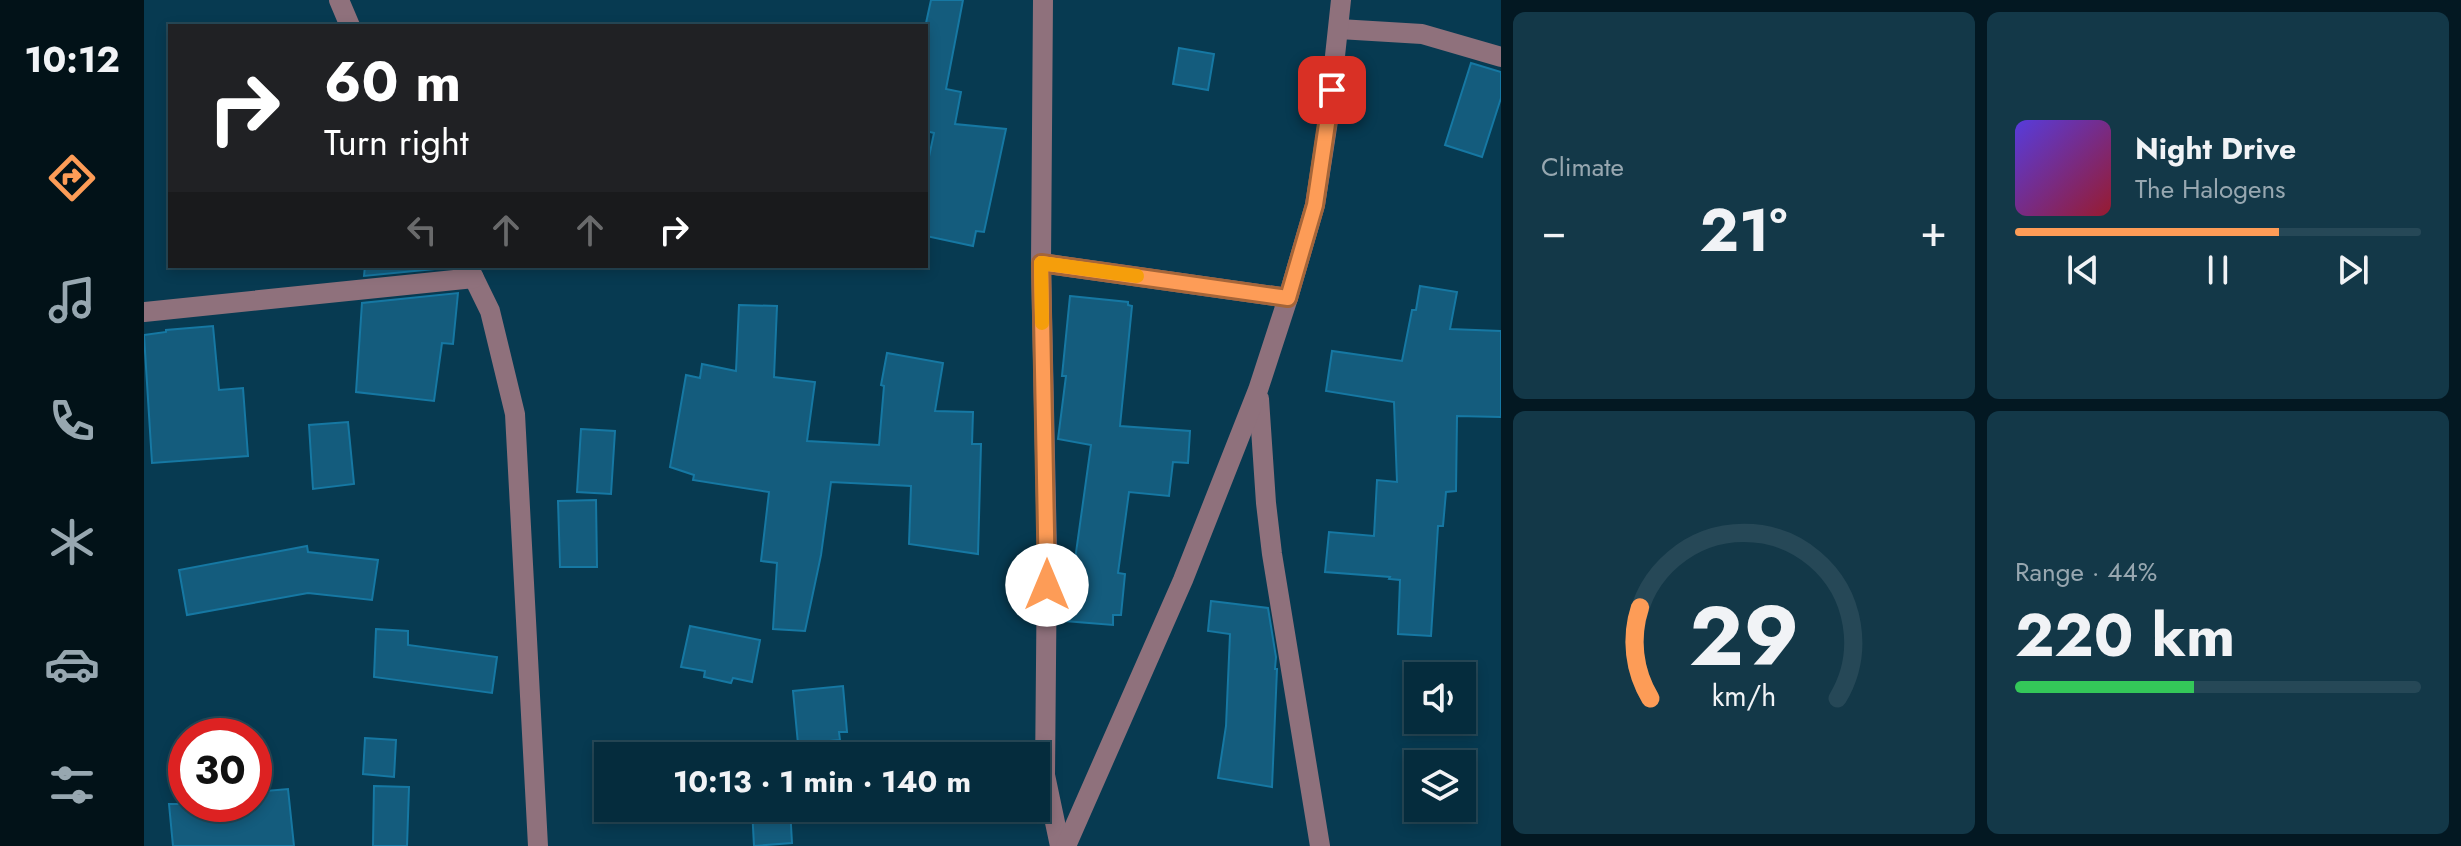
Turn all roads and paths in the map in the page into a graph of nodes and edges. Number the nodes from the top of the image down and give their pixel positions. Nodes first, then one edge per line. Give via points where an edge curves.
1 (339, 0) edge
2 (1043, 0) edge
3 (1341, 0) edge
4 (349, 24) edge
5 (1339, 29) junction
6 (1501, 57) edge
7 (1041, 263) junction
8 (471, 272) edge
9 (1288, 298) junction
10 (144, 312) edge
11 (1258, 390) junction
12 (538, 846) edge
13 (1063, 846) edge
14 (1320, 846) edge

1 - 4 street
2 - 7 street
3 - 5 street
5 - 6 street via 1422,34
5 - 9 street via 1315,205
7 - 9 street
7 - 13 street via 1045,775
8 - 10 street
8 - 12 street via 490,311 515,414
9 - 11 street
11 - 13 street via 1183,580
11 - 14 street via 1272,554

